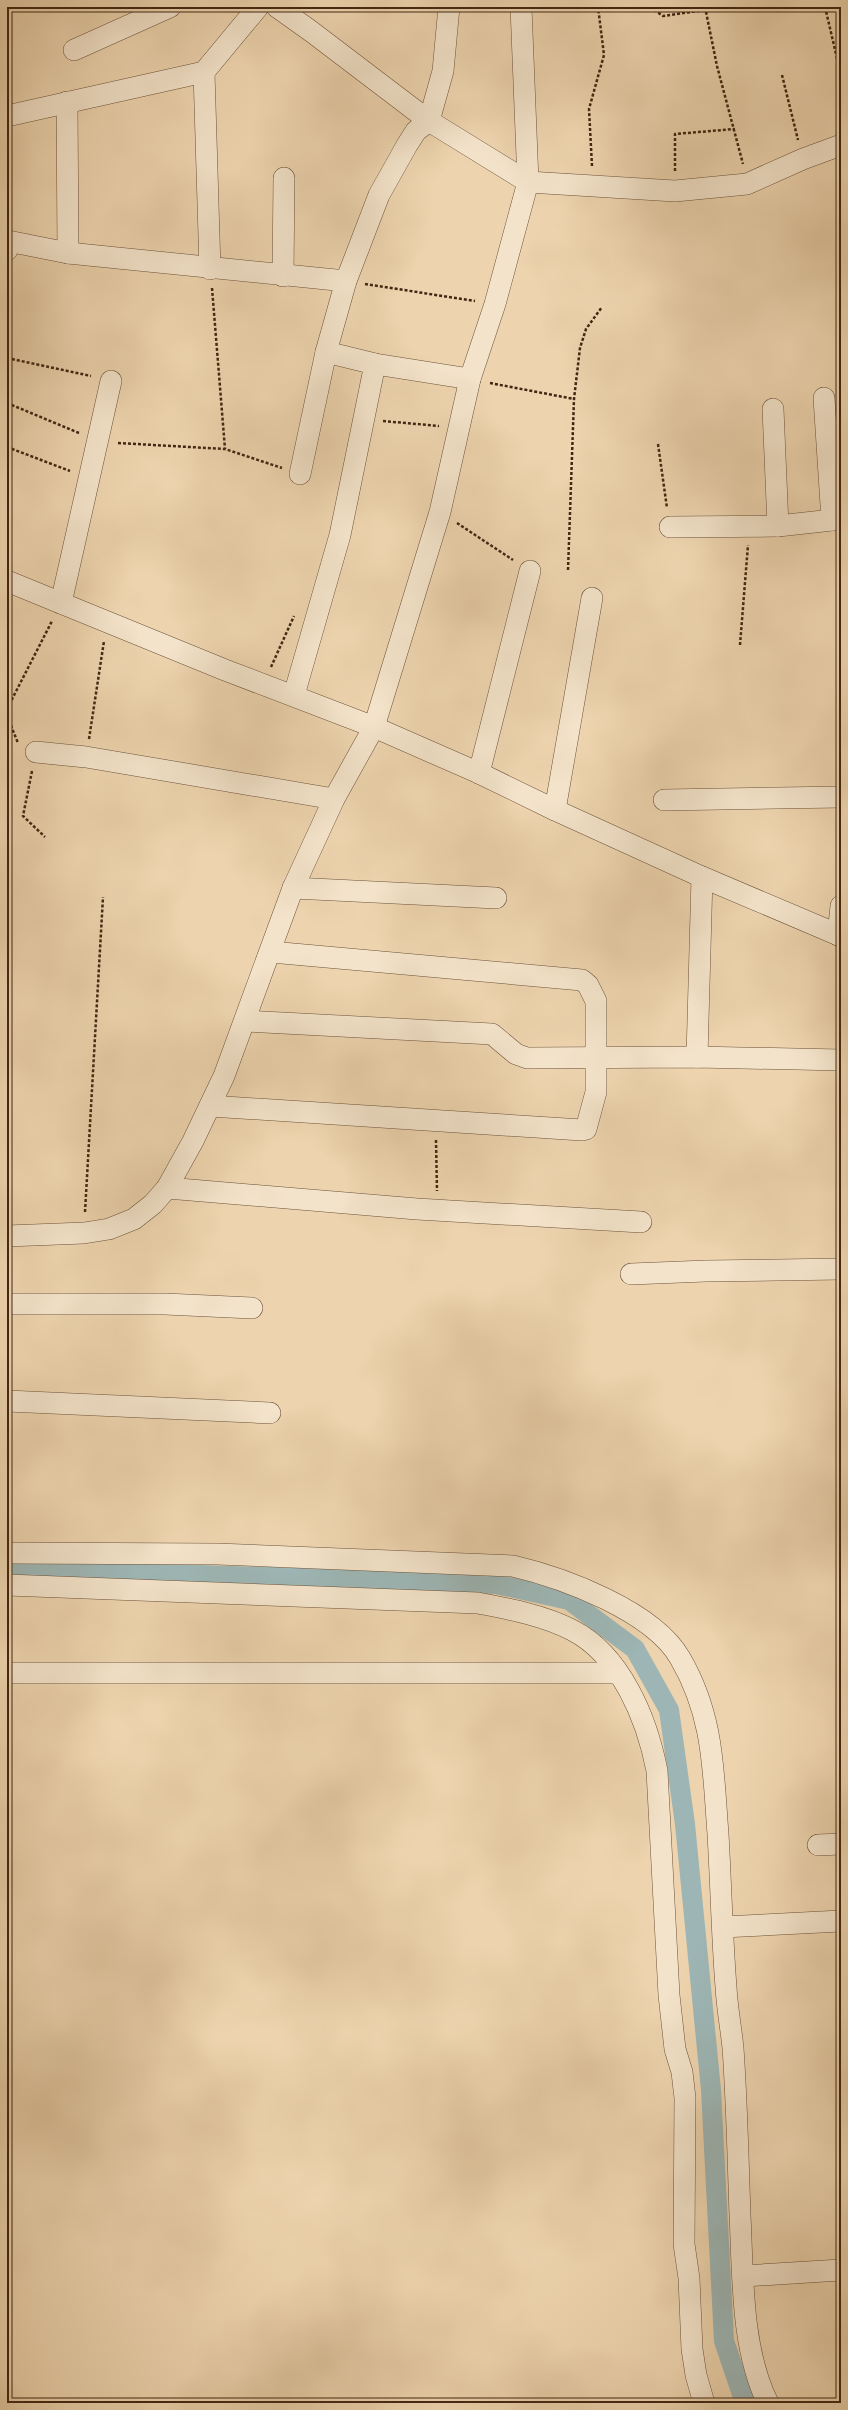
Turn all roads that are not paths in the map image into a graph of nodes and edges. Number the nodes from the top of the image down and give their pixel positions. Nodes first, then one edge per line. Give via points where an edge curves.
1 (170, 7) edge
2 (258, 7) edge
3 (277, 7) edge
4 (449, 7) edge
5 (521, 7) edge
6 (74, 50) dead end
7 (204, 72) junction
8 (66, 102) junction
9 (7, 116) edge
10 (429, 121) junction
11 (841, 145) edge
12 (284, 178) dead end
13 (528, 182) junction
14 (7, 250) edge
15 (68, 253) junction
16 (210, 269) junction
17 (283, 276) junction
18 (346, 281) junction
19 (326, 352) junction
20 (375, 364) junction
21 (470, 379) junction
22 (111, 381) road end
23 (824, 398) dead end
24 (773, 409) dead end
25 (300, 474) road end
26 (836, 519) edge
27 (778, 526) junction
28 (670, 527) road end
29 (530, 571) road end
30 (7, 581) edge
31 (592, 598) dead end
32 (61, 603) junction
33 (294, 695) junction
34 (374, 727) junction
35 (36, 752) road end
36 (479, 773) junction
37 (841, 797) edge
38 (334, 799) junction
39 (664, 800) dead end
40 (555, 810) junction
41 (702, 877) junction
42 (294, 888) junction
43 (496, 898) dead end
44 (841, 906) edge
45 (840, 936) edge
46 (271, 952) junction
47 (245, 1021) junction
48 (597, 1057) junction
49 (697, 1057) junction
50 (841, 1060) edge
51 (210, 1106) junction
52 (167, 1188) junction
53 (641, 1222) dead end
54 (7, 1236) edge
55 (841, 1269) edge
56 (631, 1274) dead end
57 (7, 1304) edge
58 (252, 1308) dead end
59 (7, 1401) edge
60 (270, 1413) dead end
61 (7, 1553) edge
62 (7, 1585) edge
63 (617, 1672) junction
64 (7, 1673) edge
65 (841, 1844) edge
66 (818, 1845) dead end
67 (841, 1921) edge
68 (723, 1927) junction
69 (841, 2270) edge
70 (744, 2276) junction
71 (704, 2403) edge
72 (768, 2403) edge

1 - 6 street
2 - 7 street
3 - 10 street
4 - 10 street via 443,71
5 - 13 street
7 - 8 street
7 - 16 street
8 - 9 street
8 - 15 street
10 - 13 street
10 - 18 street via 416,131 379,195
11 - 13 street via 802,159 747,184 675,191
12 - 17 street
13 - 21 street via 495,304
14 - 15 street via 8,241
15 - 16 street
16 - 17 street
17 - 18 street
18 - 19 street
19 - 20 street
19 - 25 street
20 - 21 street
20 - 33 street via 340,535
21 - 34 street via 440,512
22 - 32 street
23 - 26 street
24 - 27 street
26 - 27 street
27 - 28 street
29 - 36 street
30 - 32 street
31 - 40 street
32 - 33 street via 225,670
33 - 34 street
34 - 36 street
34 - 38 street
35 - 38 street via 86,757
36 - 40 street
37 - 39 street
38 - 42 street
40 - 41 street
41 - 45 street
41 - 49 street
42 - 43 street
42 - 46 street
44 - 45 street
46 - 47 street
46 - 48 street via 576,978 588,985 596,1001
47 - 48 street via 481,1032 492,1034 516,1054 527,1058
47 - 51 street
48 - 49 street
48 - 51 street via 596,1092 586,1130
49 - 50 street
51 - 52 street
52 - 53 street via 437,1210
52 - 54 street via 153,1204 134,1219 109,1229 84,1234
55 - 56 street
57 - 58 street via 165,1304
59 - 60 street
61 - 68 street via 216,1554 513,1566 543,1573 595,1594 646,1620 680,1657 699,1701 711,1738
62 - 63 street via 478,1603 521,1612 571,1629 591,1642
63 - 64 street
63 - 71 street via 643,1716 657,1771 669,1995 675,2049 682,2072 685,2098 684,2244 689,2278 692,2349
65 - 66 street
67 - 68 street
68 - 70 street via 733,2050
69 - 70 street
70 - 72 street via 751,2355

